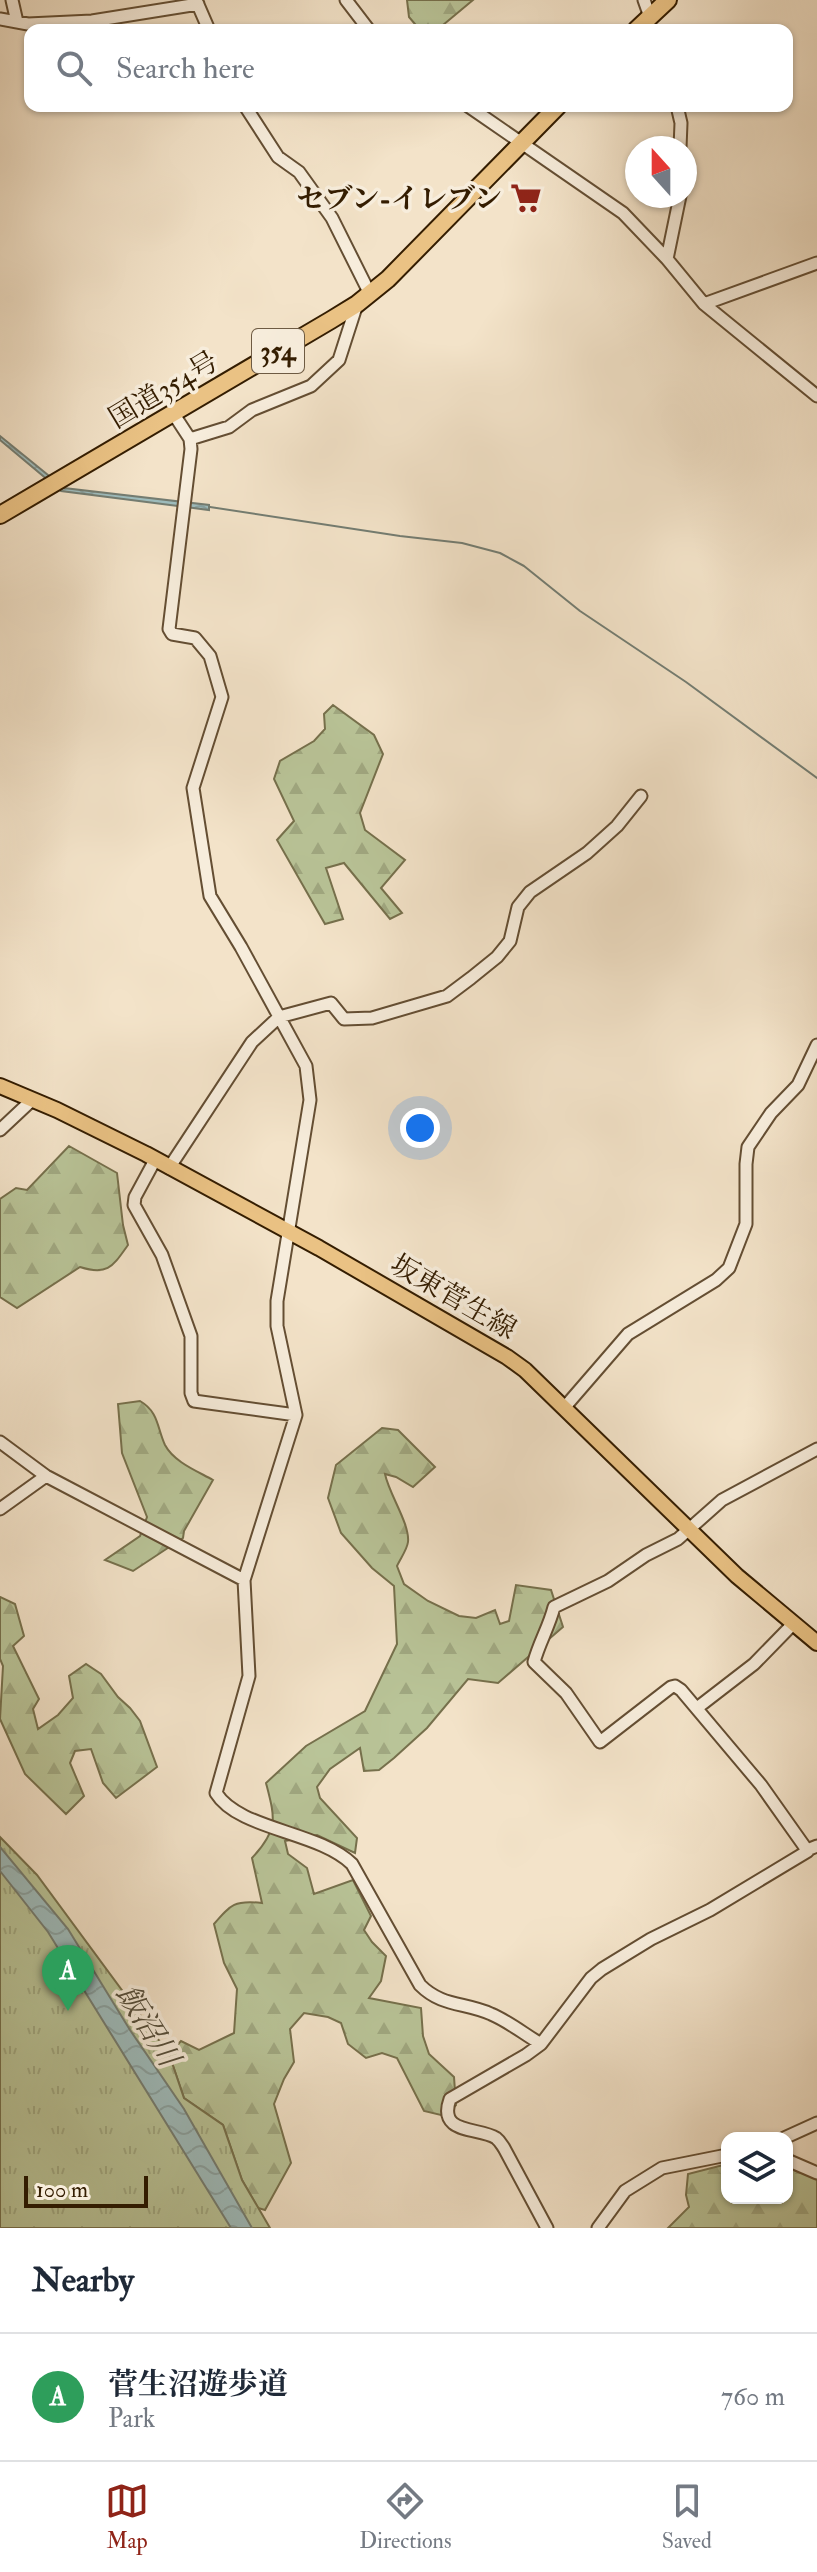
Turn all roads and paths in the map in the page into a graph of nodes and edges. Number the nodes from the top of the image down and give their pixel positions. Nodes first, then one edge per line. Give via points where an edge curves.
1 (12, 0) edge
2 (346, 0) edge
3 (644, 0) edge
4 (668, 0) edge
5 (197, 2) edge
6 (0, 19) edge
7 (17, 22) junction
8 (206, 24) edge
9 (362, 24) edge
10 (644, 24) edge
11 (645, 24) edge
12 (249, 112) edge
13 (477, 112) edge
14 (552, 112) edge
15 (678, 112) edge
16 (680, 136) edge
17 (521, 142) junction
18 (678, 208) edge
19 (667, 259) junction
20 (817, 263) edge
21 (363, 299) junction
22 (704, 304) junction
23 (817, 396) edge
24 (173, 413) junction
25 (190, 439) junction
26 (0, 515) edge
27 (641, 796) dead end
28 (279, 1017) junction
29 (817, 1045) edge
30 (0, 1086) edge
31 (32, 1100) junction
32 (0, 1130) edge
33 (155, 1160) junction
34 (169, 1168) junction
35 (289, 1233) junction
36 (564, 1408) junction
37 (296, 1415) junction
38 (0, 1442) edge
39 (817, 1449) edge
40 (46, 1476) junction
41 (0, 1509) edge
42 (689, 1530) junction
43 (244, 1580) junction
44 (793, 1624) junction
45 (817, 1643) edge
46 (697, 1708) junction
47 (812, 1848) edge
48 (541, 2044) junction
49 (817, 2123) edge
50 (793, 2134) edge
51 (721, 2156) edge
52 (793, 2163) edge
53 (817, 2173) edge
54 (547, 2228) edge
55 (598, 2228) edge

1 - 7 street
2 - 9 street
3 - 10 street
4 - 11 highway
5 - 7 street via 92,21
5 - 8 street
6 - 7 street
12 - 21 street via 278,157 299,172 332,218
13 - 17 street
14 - 17 highway, 国道354号 / 354
15 - 16 street
17 - 19 street via 623,213
17 - 21 highway, 国道354号 / 354
18 - 19 street
19 - 22 street
20 - 22 street
21 - 24 highway, 国道354号 / 354
21 - 25 street via 339,360 311,386 252,410 229,427
22 - 23 street
24 - 25 street
24 - 26 highway, 国道354号 / 354
25 - 28 street via 169,629 195,638 210,656 222,697 193,788 210,896
27 - 28 street via 587,853 530,892 518,907 510,941 447,996 372,1018 344,1019 331,1003
28 - 34 street via 252,1042
28 - 35 street via 310,1080
29 - 36 street via 798,1085 748,1147 746,1224 729,1268 628,1334
30 - 31 main road, 坂東菅生線
31 - 32 street
31 - 33 main road, 坂東菅生線
33 - 34 main road, 坂東菅生線
33 - 37 street via 134,1205 162,1255 191,1336 194,1401
34 - 35 main road, 坂東菅生線
35 - 36 main road, 坂東菅生線 via 507,1357
35 - 37 street via 277,1326
36 - 42 main road, 坂東菅生線
37 - 43 street
38 - 40 street
39 - 42 street via 722,1500
40 - 41 street
40 - 43 street
42 - 44 main road, 坂東菅生線
42 - 46 street via 608,1581 554,1607 534,1662 566,1693 600,1742 671,1687
43 - 48 street via 249,1676 216,1793 223,1805 342,1854 431,1996 486,2011
44 - 45 main road, 坂東菅生線
44 - 46 street via 754,1664
46 - 47 street
47 - 48 street via 602,1969
48 - 54 street via 448,2104 457,2127 496,2138 504,2148
49 - 50 street
51 - 55 street via 662,2168 625,2191
52 - 53 street

